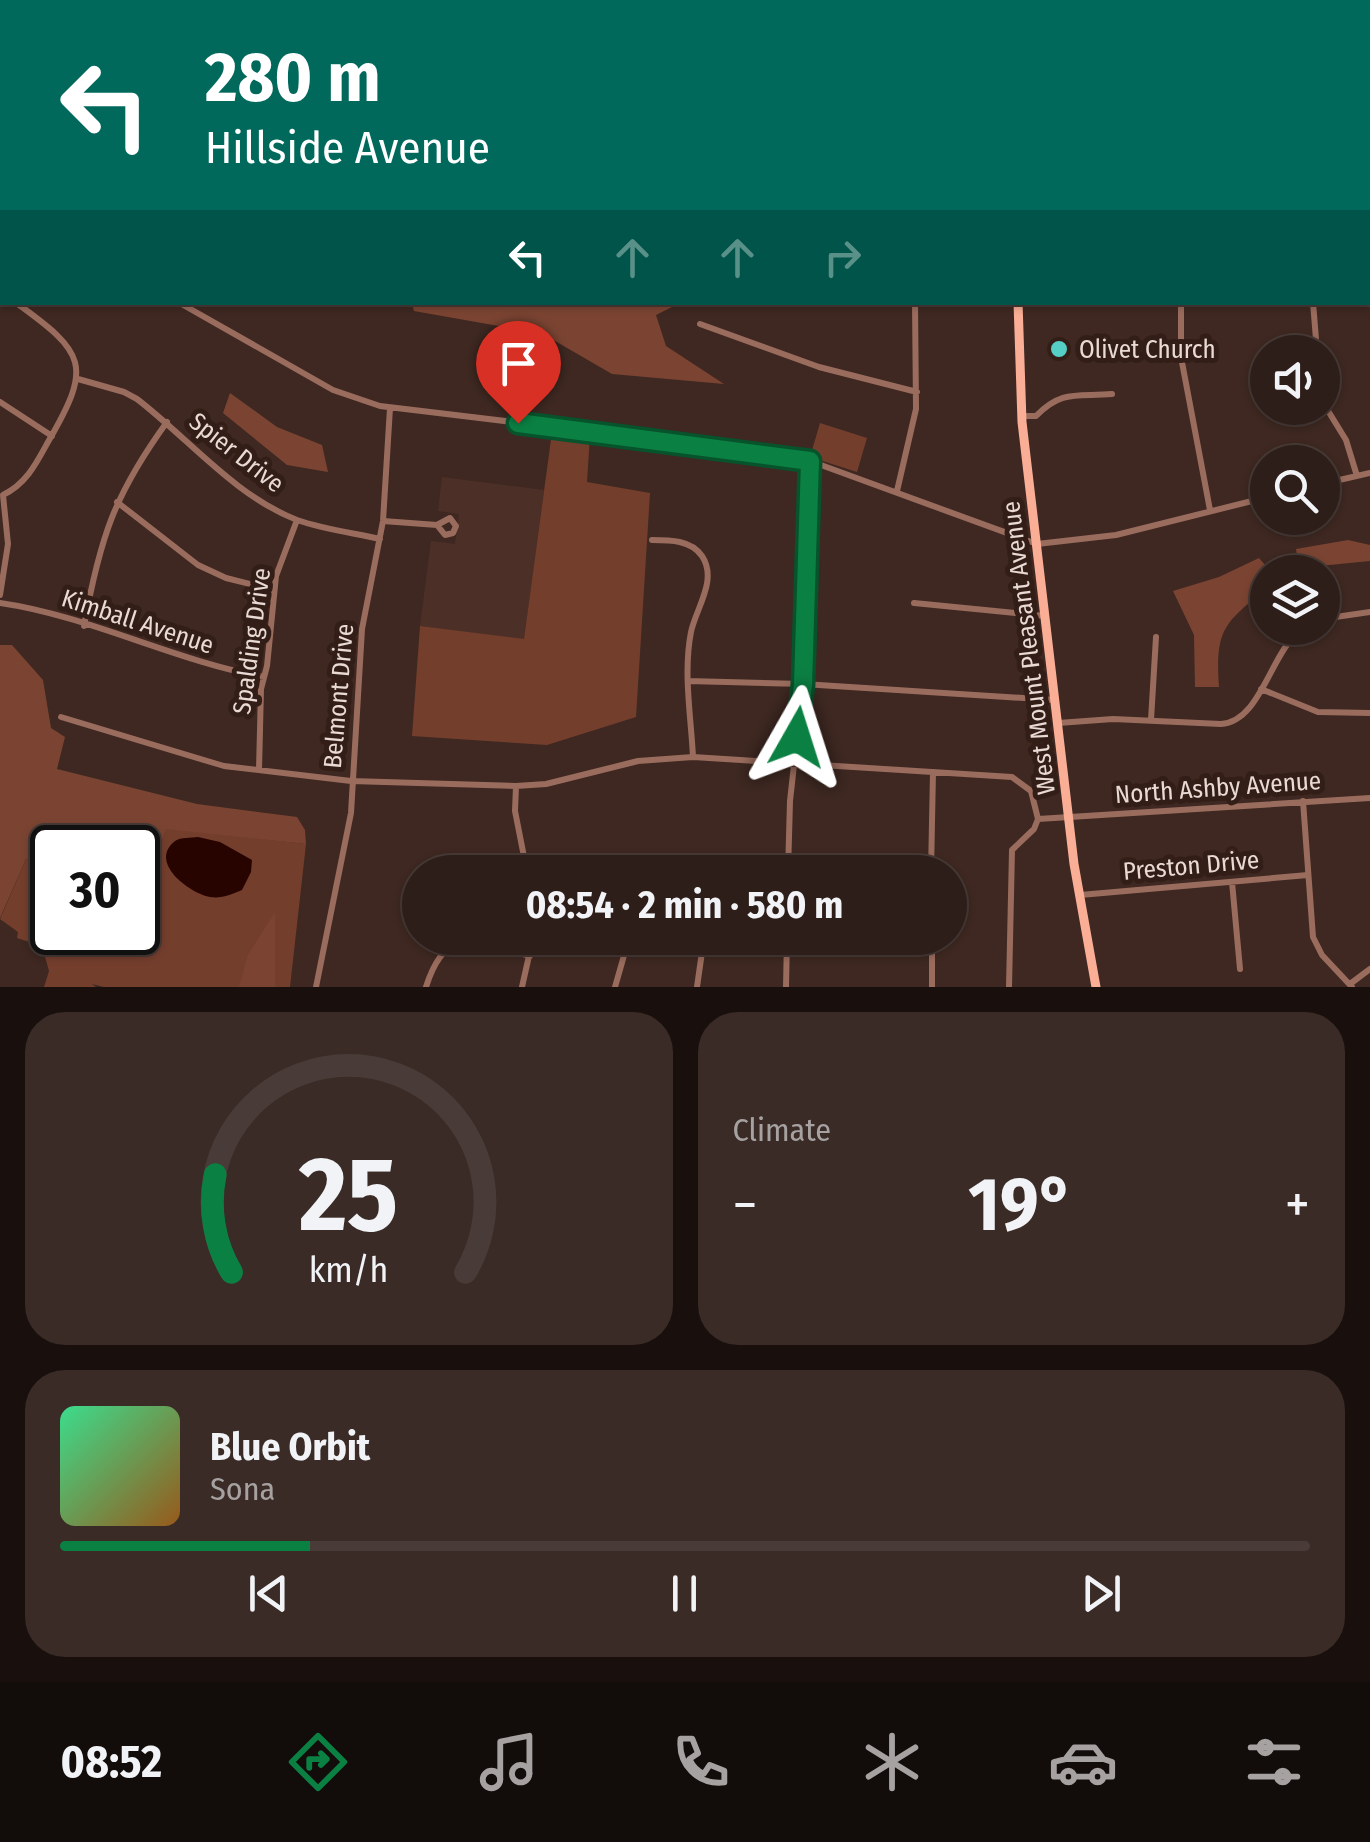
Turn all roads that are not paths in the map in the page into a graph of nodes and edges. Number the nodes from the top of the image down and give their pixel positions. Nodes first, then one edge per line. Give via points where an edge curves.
1 (19, 305) edge
2 (183, 305) edge
3 (915, 305) edge
4 (1018, 305) edge
5 (1181, 305) edge
6 (1313, 305) edge
7 (700, 324) dead end
8 (1315, 335) edge
9 (78, 378) junction
10 (916, 392) junction
11 (1112, 394) dead end
12 (0, 402) edge
13 (390, 408) junction
14 (1021, 416) junction
15 (166, 422) junction
16 (1337, 425) edge
17 (52, 436) junction
18 (810, 461) junction
19 (1370, 472) edge
20 (1357, 476) junction
21 (1340, 480) edge
22 (898, 491) junction
23 (1, 495) edge
24 (1250, 501) edge
25 (117, 502) junction
26 (1210, 510) junction
27 (297, 520) junction
28 (383, 521) junction
29 (436, 526) dead end
30 (380, 539) junction
31 (652, 540) dead end
32 (1037, 544) junction
33 (274, 590) junction
34 (0, 595) edge
35 (0, 603) edge
36 (914, 603) dead end
37 (1370, 612) edge
38 (1045, 616) junction
39 (1340, 616) edge
40 (84, 626) junction
41 (1156, 637) dead end
42 (1287, 645) edge
43 (264, 677) junction
44 (688, 681) junction
45 (803, 684) junction
46 (1261, 689) junction
47 (1055, 700) junction
48 (1370, 713) edge
49 (61, 717) dead end
50 (1151, 720) junction
51 (1058, 723) junction
52 (694, 758) junction
53 (794, 764) junction
54 (259, 770) junction
55 (933, 772) junction
56 (351, 780) junction
57 (516, 786) junction
58 (1370, 798) edge
59 (1303, 802) junction
60 (1068, 816) junction
61 (1038, 819) junction
62 (523, 855) edge
63 (789, 855) edge
64 (932, 855) edge
65 (1308, 875) junction
66 (1232, 882) junction
67 (1078, 895) junction
68 (439, 955) edge
69 (526, 955) edge
70 (624, 955) edge
71 (702, 955) edge
72 (787, 955) edge
73 (932, 955) edge
74 (530, 956) joint
75 (1370, 968) edge
76 (1240, 970) dead end
77 (1351, 986) edge
78 (316, 987) edge
79 (426, 987) edge
80 (522, 987) edge
81 (615, 987) edge
82 (698, 987) edge
83 (786, 987) edge
84 (932, 987) edge
85 (1009, 987) edge
86 (1096, 987) edge

1 - 9 street via 62,339
2 - 13 street via 332,390
3 - 10 street
4 - 14 main road, West Mount Pleasant Avenue
5 - 26 street via 1181,357
6 - 8 street
7 - 10 street
9 - 15 street, Spier Drive via 124,392
9 - 17 street
10 - 22 street
11 - 14 street via 1062,396 1036,416
12 - 17 street
13 - 18 street
13 - 28 street, Belmont Drive
14 - 32 main road, West Mount Pleasant Avenue
15 - 25 street
15 - 27 street, Spier Drive via 232,481
16 - 20 street
17 - 23 street via 26,479
18 - 22 street
18 - 45 street
19 - 20 street
20 - 21 street
22 - 32 street
23 - 34 street via 8,544
24 - 26 street
25 - 33 street via 198,565
25 - 40 street
26 - 32 street via 1116,535
27 - 30 street, Spier Drive
27 - 33 street, Spalding Drive
28 - 29 street
28 - 30 street, Belmont Drive
30 - 56 street, Belmont Drive via 362,629
31 - 44 street via 684,542 705,562
32 - 38 main road, West Mount Pleasant Avenue
33 - 43 street, Spalding Drive
35 - 40 street, Kimball Avenue
36 - 38 street
37 - 39 street
38 - 47 main road, West Mount Pleasant Avenue
40 - 43 street, Kimball Avenue
41 - 50 street
42 - 46 street
43 - 54 street, Spalding Drive
44 - 45 street
44 - 52 street
45 - 47 street
45 - 53 street
46 - 48 street via 1318,712
46 - 50 street via 1230,724
47 - 51 main road, West Mount Pleasant Avenue
49 - 54 street via 224,766
50 - 51 street
51 - 60 main road, West Mount Pleasant Avenue
52 - 53 street
52 - 57 street via 638,761 559,783
53 - 55 street
53 - 63 street
54 - 56 street
55 - 61 street via 1018,779 1035,798
55 - 64 street
56 - 57 street
56 - 78 street, Belmont Drive via 349,827
57 - 62 street
58 - 59 street, North Ashby Avenue
59 - 60 street, North Ashby Avenue
59 - 65 street
60 - 61 street, North Ashby Avenue
60 - 67 main road, West Mount Pleasant Avenue
61 - 85 street via 1012,850
65 - 66 street, Preston Drive
65 - 77 street via 1313,937
66 - 67 street, Preston Drive
66 - 76 street
67 - 86 main road, West Mount Pleasant Avenue
68 - 79 street
69 - 74 street
70 - 81 street
71 - 82 street
72 - 83 street
73 - 84 street
74 - 80 street
75 - 77 street

